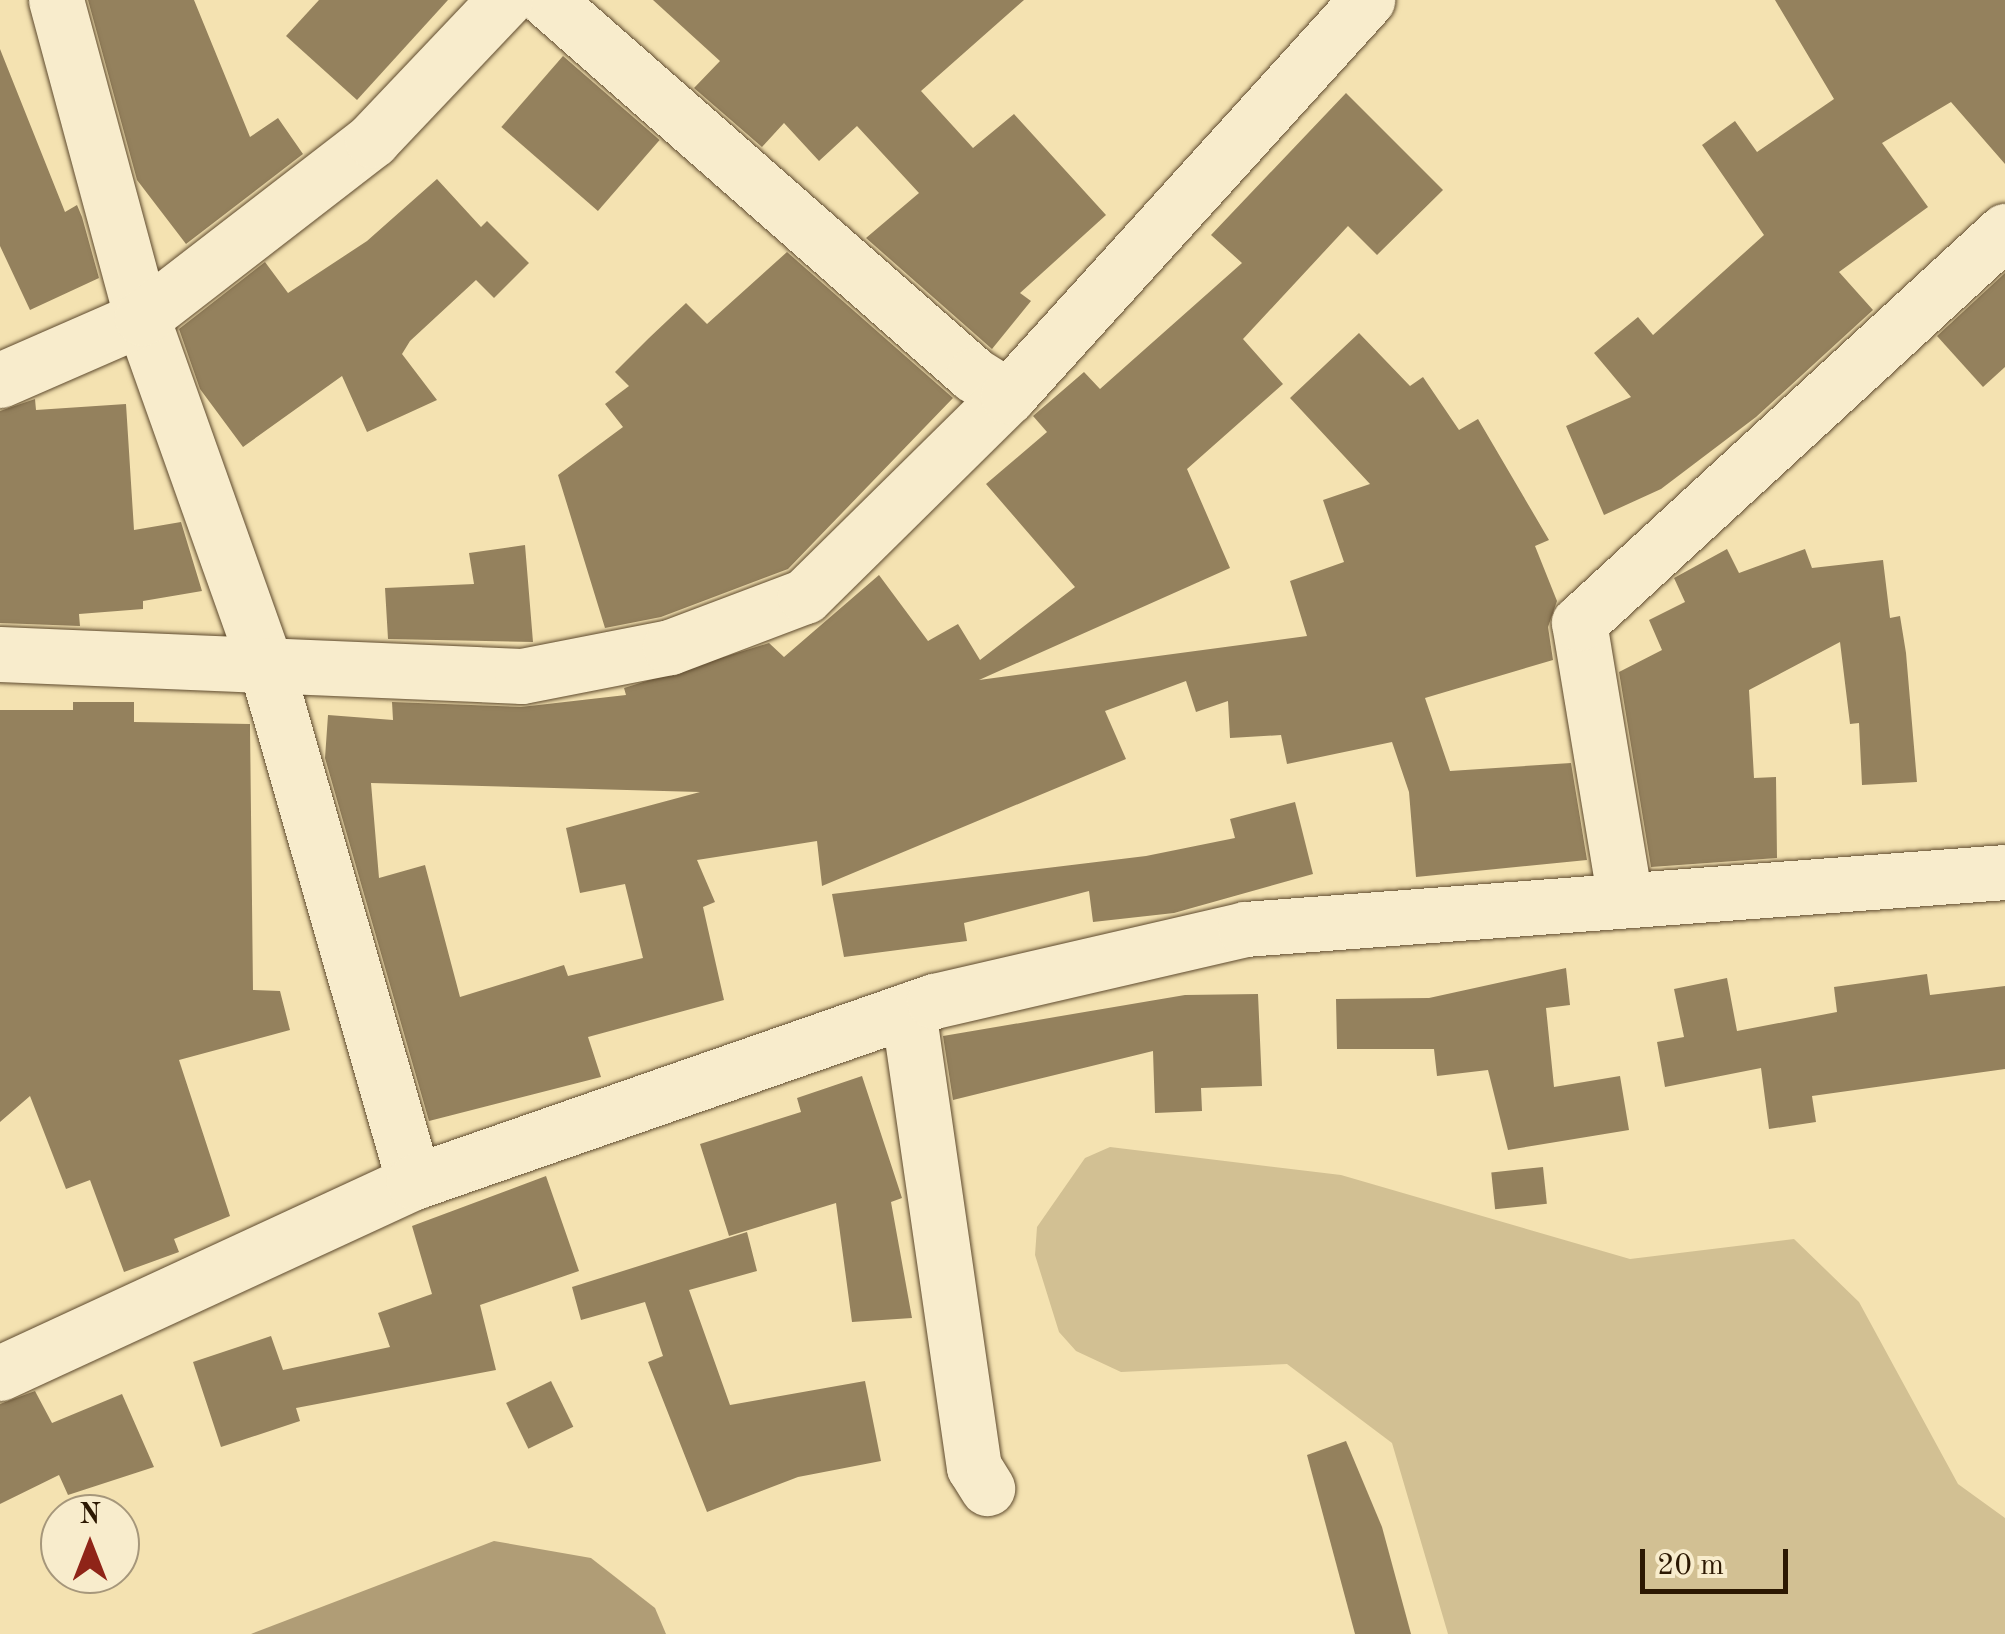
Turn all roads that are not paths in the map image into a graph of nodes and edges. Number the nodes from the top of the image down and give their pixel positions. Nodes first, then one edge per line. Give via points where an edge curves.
1 (56, 0) edge
2 (505, 0) edge
3 (547, 0) edge
4 (1367, 0) edge
5 (2005, 232) edge
6 (142, 318) junction
7 (0, 380) edge
8 (1008, 396) junction
9 (0, 654) edge
10 (266, 666) junction
11 (2005, 872) edge
12 (1625, 900) junction
13 (908, 1010) junction
14 (414, 1182) junction
15 (0, 1373) edge
16 (987, 1488) dead end

1 - 6 street
2 - 6 street via 372,140
3 - 8 street via 974,375
4 - 8 street
5 - 12 street via 1578,623
6 - 7 street
6 - 10 street
8 - 10 street via 806,596 670,647 522,676
9 - 10 street
10 - 14 street
11 - 12 street
12 - 13 street via 1246,928
13 - 14 street
13 - 16 street via 974,1467
14 - 15 street

